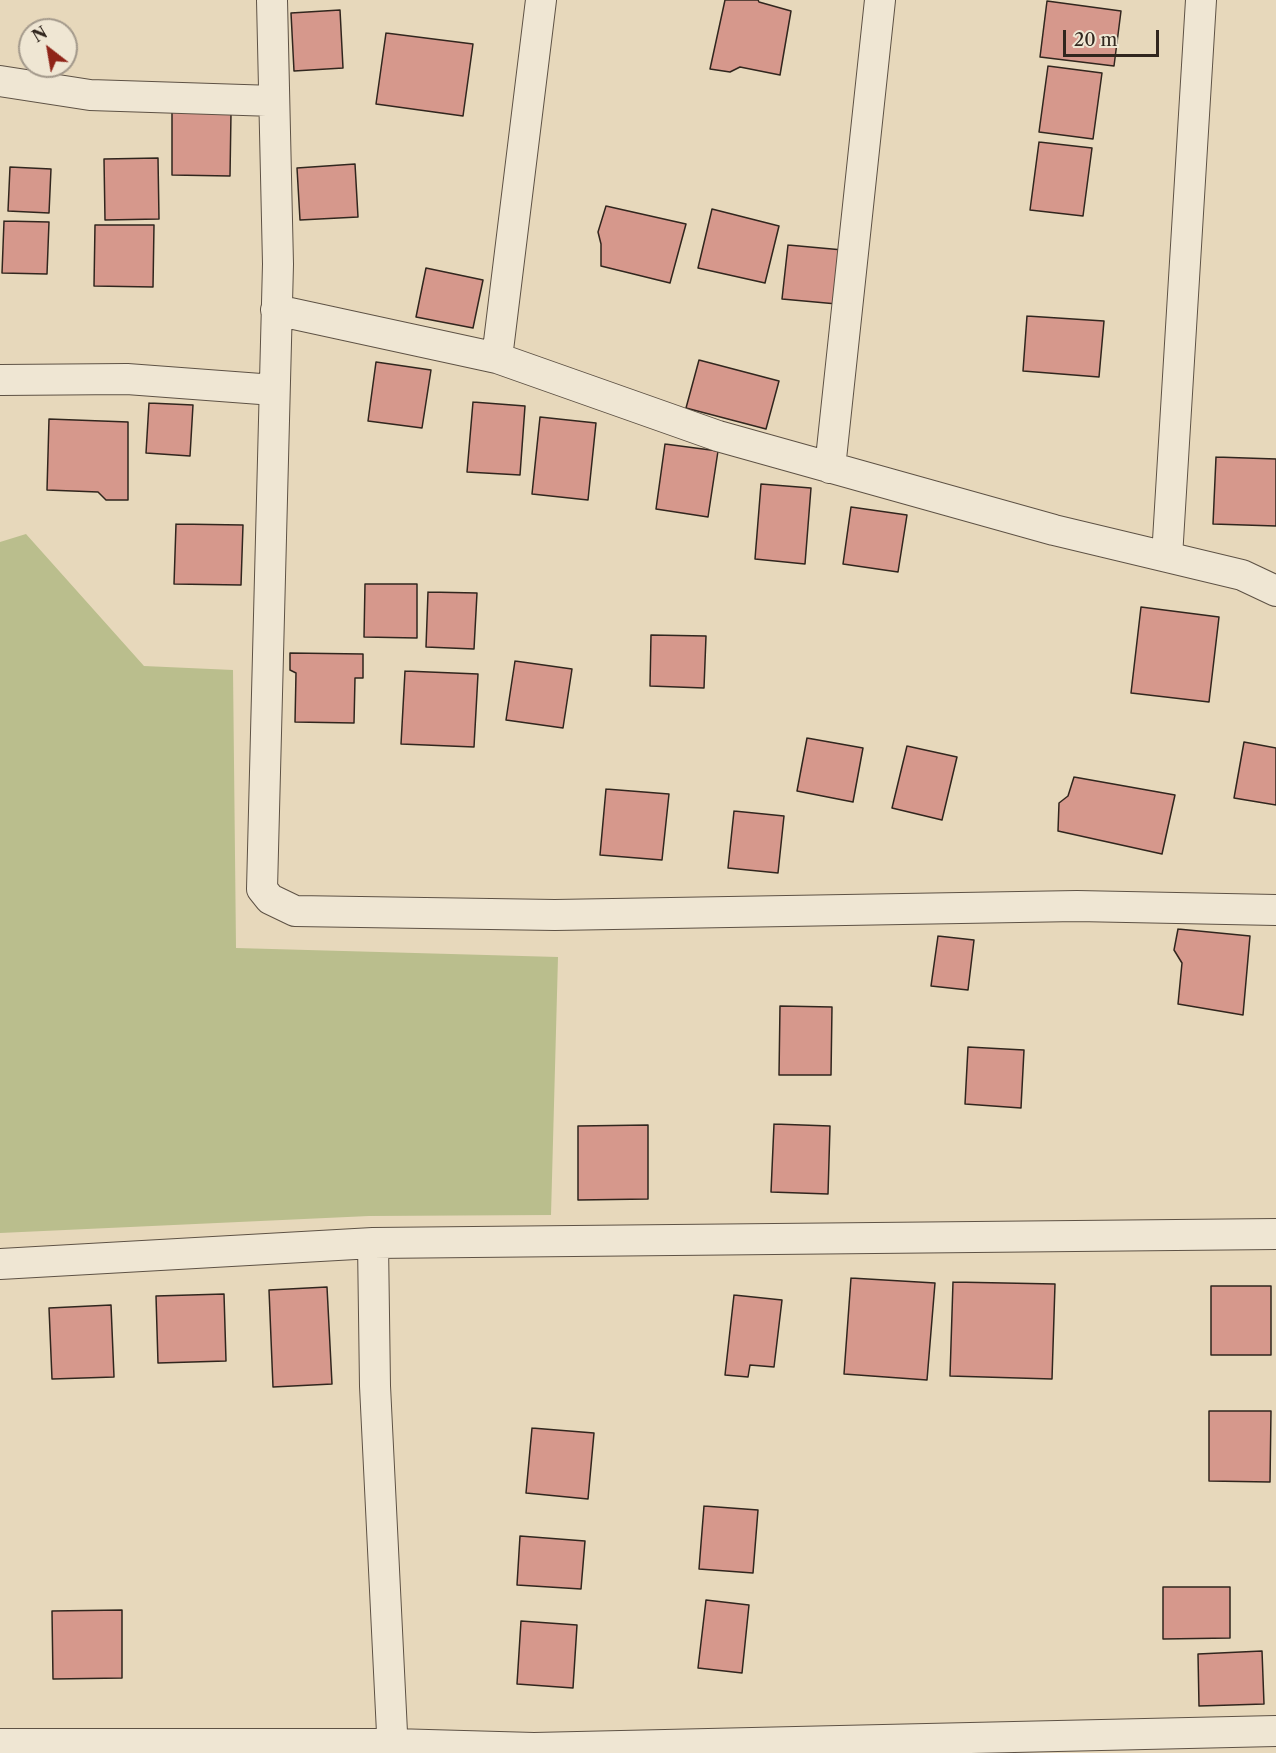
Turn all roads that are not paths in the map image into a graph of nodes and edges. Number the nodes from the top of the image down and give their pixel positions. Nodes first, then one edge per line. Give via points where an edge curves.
1 (272, 0) edge
2 (541, 0) edge
3 (880, 0) edge
4 (1201, 0) edge
5 (0, 81) edge
6 (274, 100) junction
7 (276, 310) junction
8 (497, 358) junction
9 (0, 380) edge
10 (274, 390) junction
11 (830, 468) junction
12 (1167, 557) junction
13 (1276, 591) edge
14 (1276, 910) edge
15 (1276, 1234) edge
16 (373, 1243) junction
17 (0, 1264) edge
18 (1276, 1731) edge
19 (0, 1743) edge
20 (393, 1749) edge

1 - 6 street
2 - 8 street
3 - 11 street
4 - 12 street
5 - 6 street via 90,95
6 - 7 street
7 - 8 street
7 - 10 street
8 - 11 street via 718,436
9 - 10 street via 127,379
10 - 14 street via 262,889 280,905 295,911 555,915 1077,906
11 - 12 street
12 - 13 street via 1242,575
15 - 16 street
16 - 17 street
16 - 20 street via 375,1386
18 - 20 street
19 - 20 street

